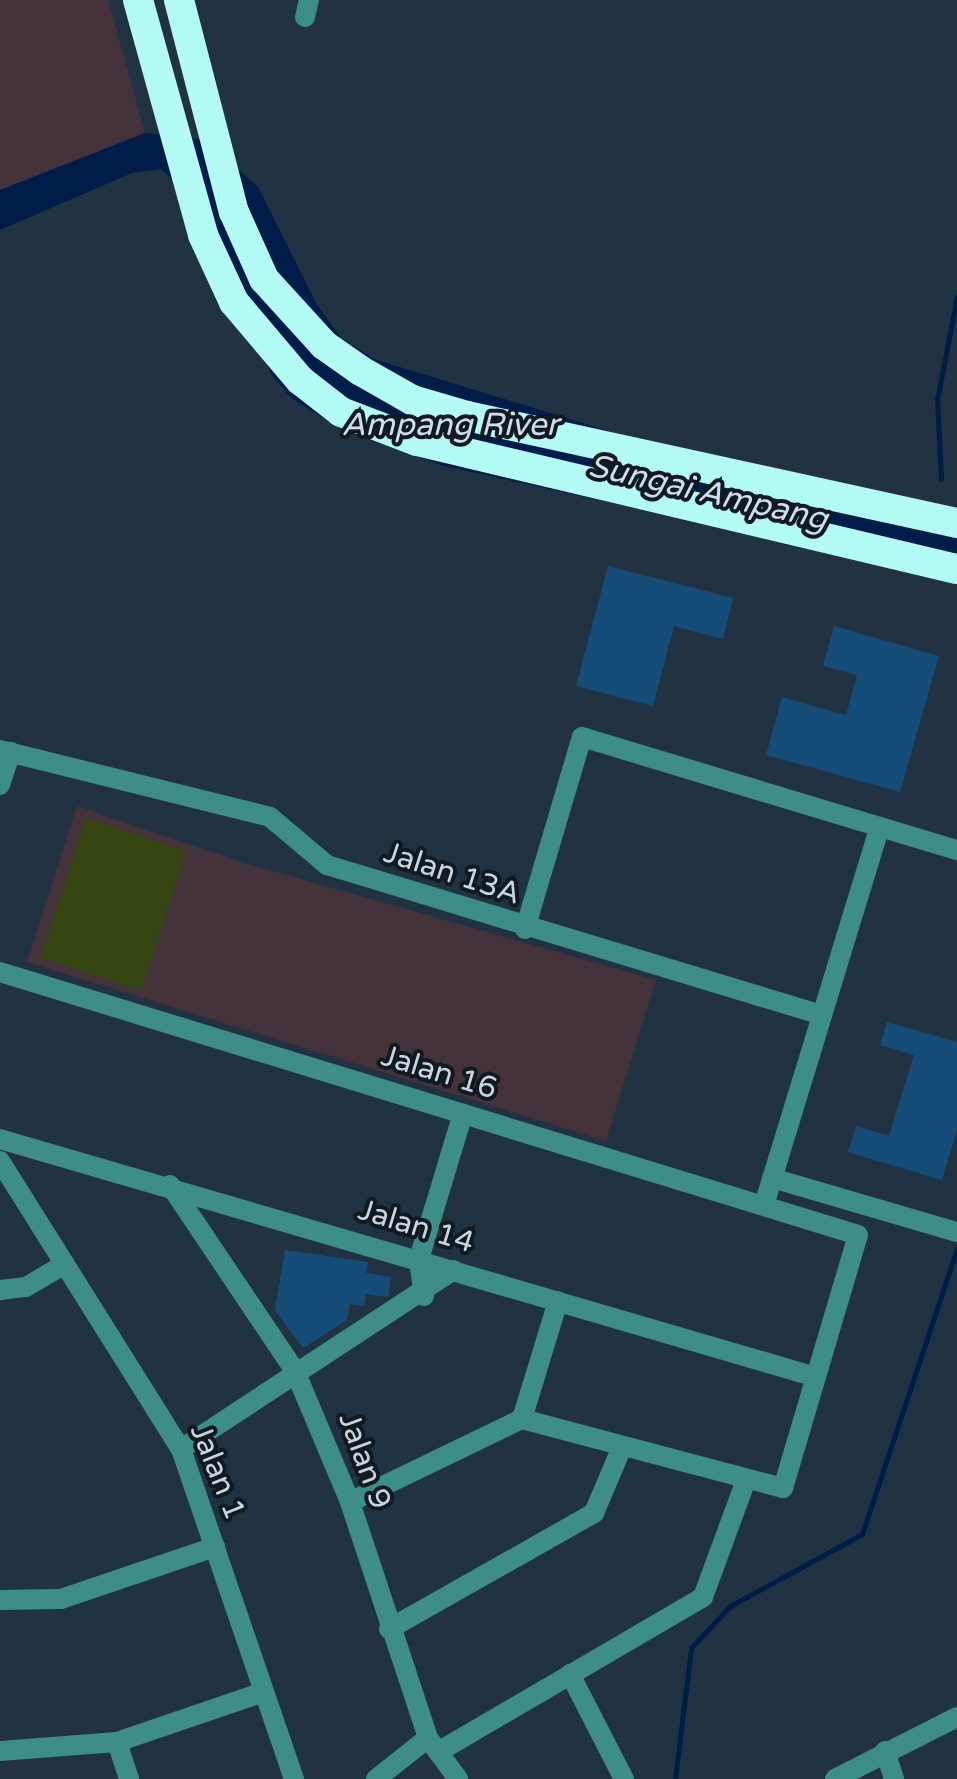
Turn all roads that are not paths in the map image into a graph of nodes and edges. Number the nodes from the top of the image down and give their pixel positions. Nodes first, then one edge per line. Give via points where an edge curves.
1 (138, 0) edge
2 (178, 0) edge
3 (957, 523) edge
4 (957, 569) edge
5 (5, 751) edge
6 (0, 785) edge
7 (880, 826) junction
8 (957, 850) edge
9 (524, 929) junction
10 (0, 972) edge
11 (822, 1015) junction
12 (463, 1113) junction
13 (0, 1139) edge
14 (0, 1160) edge
15 (772, 1178) junction
16 (170, 1186) junction
17 (765, 1202) junction
18 (950, 1230) edge
19 (419, 1260) junction
20 (65, 1264) junction
21 (454, 1270) junction
22 (0, 1290) edge
23 (424, 1296) junction
24 (558, 1301) junction
25 (295, 1371) junction
26 (816, 1377) junction
27 (522, 1419) junction
28 (622, 1447) junction
29 (181, 1449) junction
30 (745, 1483) junction
31 (350, 1502) junction
32 (214, 1547) junction
33 (0, 1600) edge
34 (389, 1629) junction
35 (570, 1674) junction
36 (264, 1692) junction
37 (957, 1717) edge
38 (117, 1742) junction
39 (433, 1745) junction
40 (0, 1751) edge
41 (885, 1751) junction
42 (129, 1779) edge
43 (294, 1779) edge
44 (376, 1779) edge
45 (458, 1779) edge
46 (624, 1779) edge
47 (836, 1779) edge
48 (894, 1779) edge

1 - 4 highway via 204,235 234,302 300,380 341,412 417,441
2 - 3 highway via 234,212 264,280 324,345 361,371 412,400 467,416
5 - 6 street
5 - 9 street, Jalan 13A via 270,817 327,865
7 - 8 street
7 - 9 street via 582,737
7 - 11 street
9 - 11 street, Jalan 13A
10 - 12 street, Jalan 16
11 - 15 street
12 - 17 street, Jalan 16
12 - 19 street
13 - 16 street, Jalan 14
14 - 20 street, Jalan 1
15 - 17 street
15 - 18 street
16 - 19 street, Jalan 14
16 - 25 street, Jalan 9
17 - 26 street, Jalan 16 via 858,1235
19 - 21 street, Jalan 14
19 - 23 street
20 - 22 street via 26,1287
20 - 29 street, Jalan 1
21 - 23 street
21 - 24 street, Jalan 14
23 - 25 street
24 - 26 street, Jalan 14
24 - 27 street
25 - 29 street
25 - 31 street, Jalan 9
26 - 30 street via 783,1488
27 - 28 street
27 - 31 street
28 - 30 street
28 - 34 street via 594,1513
29 - 32 street, Jalan 1
30 - 35 street via 703,1597
31 - 34 street, Jalan 9
32 - 33 street via 60,1599
32 - 36 street, Jalan 1
34 - 39 street, Jalan 9
35 - 39 street
35 - 46 street
36 - 38 street
36 - 43 street, Jalan 1
37 - 41 street
38 - 40 street
38 - 42 street
39 - 44 street
39 - 45 street, Jalan 9
41 - 47 street
41 - 48 street

